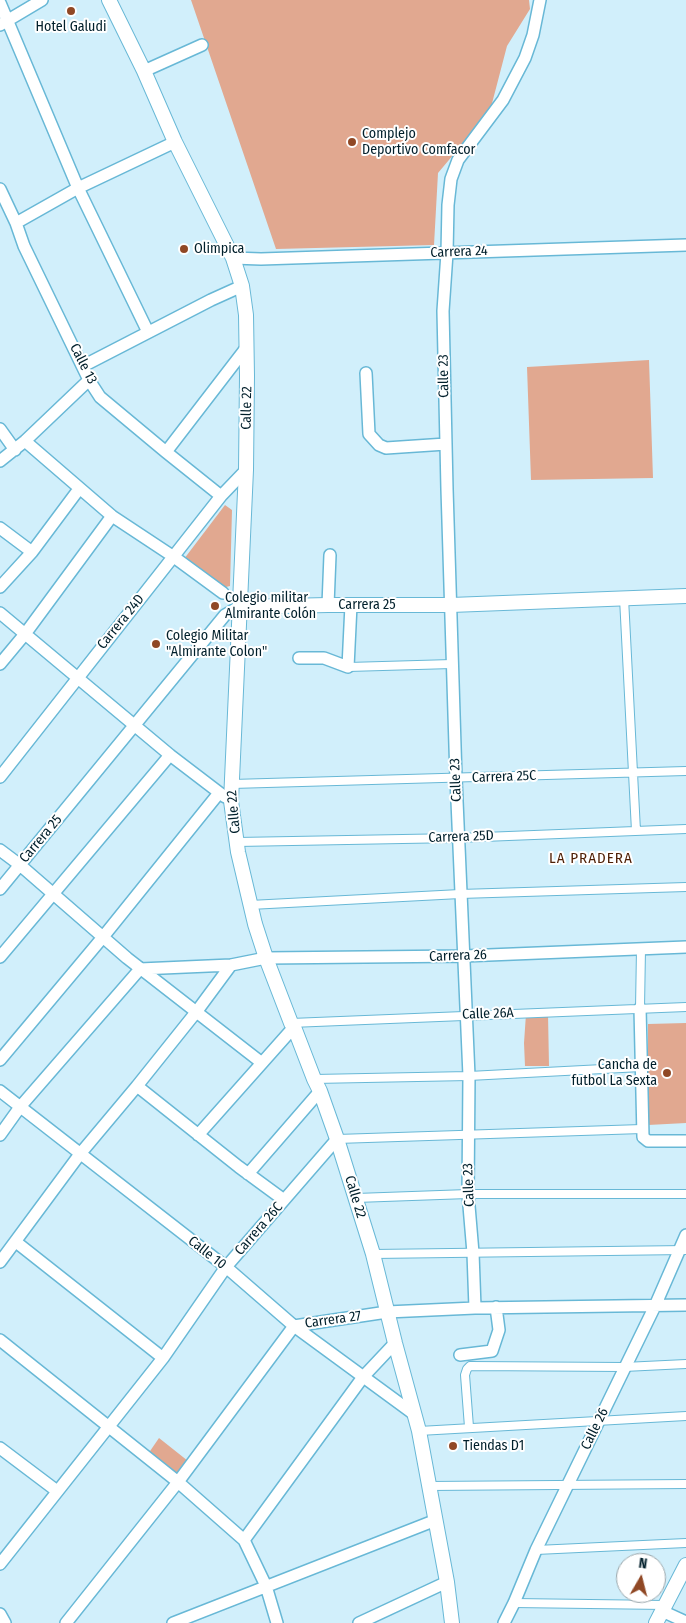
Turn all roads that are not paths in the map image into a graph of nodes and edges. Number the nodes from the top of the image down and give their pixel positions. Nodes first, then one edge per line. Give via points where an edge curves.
1 (42, 0) edge
2 (109, 0) edge
3 (540, 0) edge
4 (0, 3) edge
5 (4, 22) edge
6 (202, 45) dead end
7 (144, 70) junction
8 (175, 142) junction
9 (78, 188) junction
10 (0, 189) edge
11 (16, 223) junction
12 (686, 245) edge
13 (447, 253) junction
14 (233, 258) junction
15 (242, 286) junction
16 (148, 332) junction
17 (246, 348) junction
18 (83, 366) junction
19 (366, 373) dead end
20 (89, 380) junction
21 (0, 429) edge
22 (25, 442) junction
23 (446, 444) junction
24 (15, 450) junction
25 (166, 452) junction
26 (0, 461) edge
27 (246, 470) junction
28 (79, 489) junction
29 (221, 496) junction
30 (112, 516) junction
31 (0, 528) edge
32 (32, 552) junction
33 (330, 555) dead end
34 (174, 557) junction
35 (0, 587) edge
36 (223, 593) dead end
37 (686, 596) edge
38 (624, 598) junction
39 (328, 605) junction
40 (351, 605) junction
41 (451, 605) junction
42 (239, 607) junction
43 (0, 612) edge
44 (25, 634) junction
45 (299, 658) dead end
46 (0, 664) edge
47 (452, 664) junction
48 (348, 667) junction
49 (78, 678) junction
50 (135, 726) junction
51 (170, 755) junction
52 (686, 771) edge
53 (632, 772) junction
54 (0, 777) edge
55 (456, 778) junction
56 (232, 784) junction
57 (219, 792) junction
58 (231, 801) junction
59 (686, 829) edge
60 (636, 831) junction
61 (458, 838) junction
62 (237, 842) junction
63 (0, 850) edge
64 (20, 865) junction
65 (686, 887) edge
66 (0, 889) edge
67 (53, 894) junction
68 (460, 894) junction
69 (250, 905) junction
70 (103, 937) junction
71 (686, 947) edge
72 (641, 948) junction
73 (464, 956) junction
74 (0, 957) edge
75 (266, 958) junction
76 (231, 965) junction
77 (140, 969) junction
78 (686, 1007) edge
79 (640, 1008) junction
80 (197, 1011) junction
81 (466, 1015) junction
82 (292, 1025) junction
83 (0, 1060) edge
84 (262, 1063) junction
85 (641, 1067) junction
86 (469, 1076) junction
87 (317, 1085) junction
88 (137, 1086) junction
89 (0, 1091) edge
90 (20, 1107) junction
91 (642, 1129) junction
92 (0, 1135) edge
93 (198, 1135) junction
94 (468, 1135) junction
95 (337, 1139) junction
96 (686, 1141) edge
97 (80, 1154) junction
98 (248, 1174) junction
99 (468, 1194) junction
100 (686, 1194) edge
101 (356, 1198) junction
102 (284, 1200) junction
103 (686, 1234) edge
104 (16, 1242) junction
105 (682, 1251) edge
106 (473, 1253) junction
107 (373, 1254) junction
108 (0, 1262) edge
109 (226, 1267) junction
110 (686, 1305) edge
111 (655, 1306) junction
112 (496, 1307) junction
113 (474, 1308) junction
114 (387, 1312) junction
115 (294, 1326) junction
116 (0, 1340) edge
117 (395, 1343) junction
118 (460, 1354) dead end
119 (163, 1358) junction
120 (686, 1364) edge
121 (624, 1367) junction
122 (364, 1377) junction
123 (414, 1414) junction
124 (686, 1416) edge
125 (598, 1422) junction
126 (108, 1426) junction
127 (470, 1427) junction
128 (419, 1431) junction
129 (0, 1448) edge
130 (178, 1482) junction
131 (686, 1484) edge
132 (428, 1486) junction
133 (567, 1486) junction
134 (57, 1491) junction
135 (436, 1520) junction
136 (244, 1540) junction
137 (686, 1543) edge
138 (536, 1550) junction
139 (0, 1564) edge
140 (686, 1565) edge
141 (447, 1582) junction
142 (266, 1586) junction
143 (514, 1603) junction
144 (661, 1613) edge
145 (0, 1614) edge
146 (686, 1622) edge
147 (5, 1623) edge
148 (66, 1623) edge
149 (173, 1623) edge
150 (277, 1623) edge
151 (359, 1623) edge
152 (452, 1623) edge
153 (504, 1623) edge

1 - 5 street
2 - 7 street, Calle 22
3 - 13 street, Calle 23 via 525,58 503,100 458,160 451,179
4 - 5 street
5 - 9 street
6 - 7 street
7 - 8 street, Calle 22
8 - 9 street
8 - 14 street, Calle 22
9 - 11 street
9 - 16 street
10 - 11 street, Calle 13
11 - 18 street, Calle 13 via 24,246
12 - 13 street, Carrera 24
13 - 14 street, Carrera 24
13 - 23 street, Calle 23 via 443,311
14 - 15 street, Calle 22
15 - 16 street
15 - 17 street, Calle 22
16 - 18 street
17 - 25 street
17 - 27 street, Calle 22
18 - 20 street, Calle 13
19 - 23 street via 369,434 379,445 386,448
20 - 22 street
20 - 25 street, Calle 13 via 100,397
21 - 24 street
22 - 24 street
22 - 28 street
23 - 41 street, Calle 23
24 - 26 street
25 - 29 street, Calle 13
27 - 29 street, Carrera 24D
27 - 42 street, Calle 22
28 - 30 street
28 - 32 street
29 - 34 street, Carrera 24D
30 - 34 street
30 - 44 street
31 - 32 street
32 - 35 street
33 - 39 street
34 - 36 street
34 - 49 street, Carrera 24D
37 - 38 street, Carrera 25
38 - 41 street, Carrera 25
38 - 53 street
39 - 40 street, Carrera 25
39 - 42 street, Carrera 25
40 - 41 street, Carrera 25
40 - 48 street
41 - 47 street, Calle 23
42 - 50 street, Carrera 25 via 224,615
42 - 56 street, Calle 22
43 - 44 street
44 - 46 street
44 - 49 street
45 - 48 street via 324,658
47 - 48 street
47 - 55 street, Calle 23
49 - 50 street
49 - 54 street, Carrera 24D
50 - 51 street
50 - 64 street, Carrera 25
51 - 57 street
51 - 67 street
52 - 53 street, Carrera 25C
53 - 55 street, Carrera 25C
53 - 60 street
55 - 56 street, Carrera 25C
55 - 61 street, Calle 23
56 - 58 street, Calle 22
57 - 58 street
57 - 70 street
58 - 62 street, Calle 22
59 - 60 street, Carrera 25D
60 - 61 street, Carrera 25D
61 - 62 street, Carrera 25D
61 - 68 street, Calle 23
62 - 69 street, Calle 22
63 - 64 street
64 - 66 street, Carrera 25
64 - 67 street
65 - 68 street
67 - 70 street
67 - 74 street
68 - 69 street
68 - 73 street, Calle 23
69 - 75 street, Calle 22
70 - 77 street
70 - 83 street
71 - 72 street, Carrera 26
72 - 73 street, Carrera 26
72 - 79 street
73 - 75 street, Carrera 26
73 - 81 street, Calle 23
75 - 76 street, Carrera 26
75 - 82 street, Calle 22
76 - 77 street, Carrera 26
76 - 80 street
77 - 80 street
77 - 90 street
78 - 79 street, Calle 26A
79 - 81 street, Calle 26A
79 - 85 street
80 - 84 street
80 - 88 street
81 - 82 street, Calle 26A
81 - 86 street, Calle 23
82 - 84 street
82 - 87 street, Calle 22
84 - 93 street
85 - 86 street
85 - 91 street
86 - 87 street
86 - 94 street, Calle 23
87 - 95 street, Calle 22
87 - 98 street
88 - 93 street
88 - 97 street
89 - 90 street, Calle 10
90 - 92 street
90 - 97 street, Calle 10
91 - 94 street
91 - 96 street via 643,1137 648,1141
93 - 98 street
94 - 95 street
94 - 99 street, Calle 23
95 - 101 street, Calle 22
95 - 102 street, Carrera 26C
97 - 104 street
97 - 109 street, Calle 10
98 - 102 street
99 - 100 street
99 - 101 street
99 - 106 street, Calle 23
101 - 107 street, Calle 22
102 - 109 street, Carrera 26C
103 - 105 street, Calle 26
104 - 108 street
104 - 119 street
105 - 106 street
105 - 111 street, Calle 26
106 - 107 street
106 - 113 street, Calle 23
107 - 114 street, Calle 22
109 - 115 street, Calle 10
109 - 119 street, Carrera 26C
110 - 111 street, Carrera 27
111 - 112 street, Carrera 27
111 - 121 street, Calle 26
112 - 113 street, Carrera 27
112 - 118 street via 499,1330 492,1351
113 - 114 street, Carrera 27
114 - 115 street, Carrera 27
114 - 117 street, Calle 22
115 - 122 street, Calle 10
115 - 130 street, Carrera 27
116 - 126 street
117 - 122 street
117 - 123 street, Calle 22
119 - 126 street, Carrera 26C
120 - 121 street
121 - 125 street, Calle 26
121 - 127 street via 470,1366 466,1375
122 - 123 street, Calle 10
122 - 136 street
123 - 128 street, Calle 22
124 - 125 street
125 - 127 street
125 - 133 street, Calle 26
126 - 130 street
126 - 134 street, Carrera 26C
127 - 128 street
128 - 132 street, Calle 22
129 - 134 street
130 - 136 street
130 - 148 street, Carrera 27
131 - 133 street
132 - 133 street
132 - 135 street, Calle 22
133 - 138 street, Calle 26
134 - 139 street, Carrera 26C
135 - 141 street, Calle 22
135 - 142 street
136 - 142 street
137 - 138 street
138 - 143 street, Calle 26
140 - 144 street
141 - 151 street
141 - 152 street, Calle 22
142 - 149 street
142 - 150 street
143 - 144 street
143 - 153 street, Calle 26
144 - 146 street
145 - 147 street

